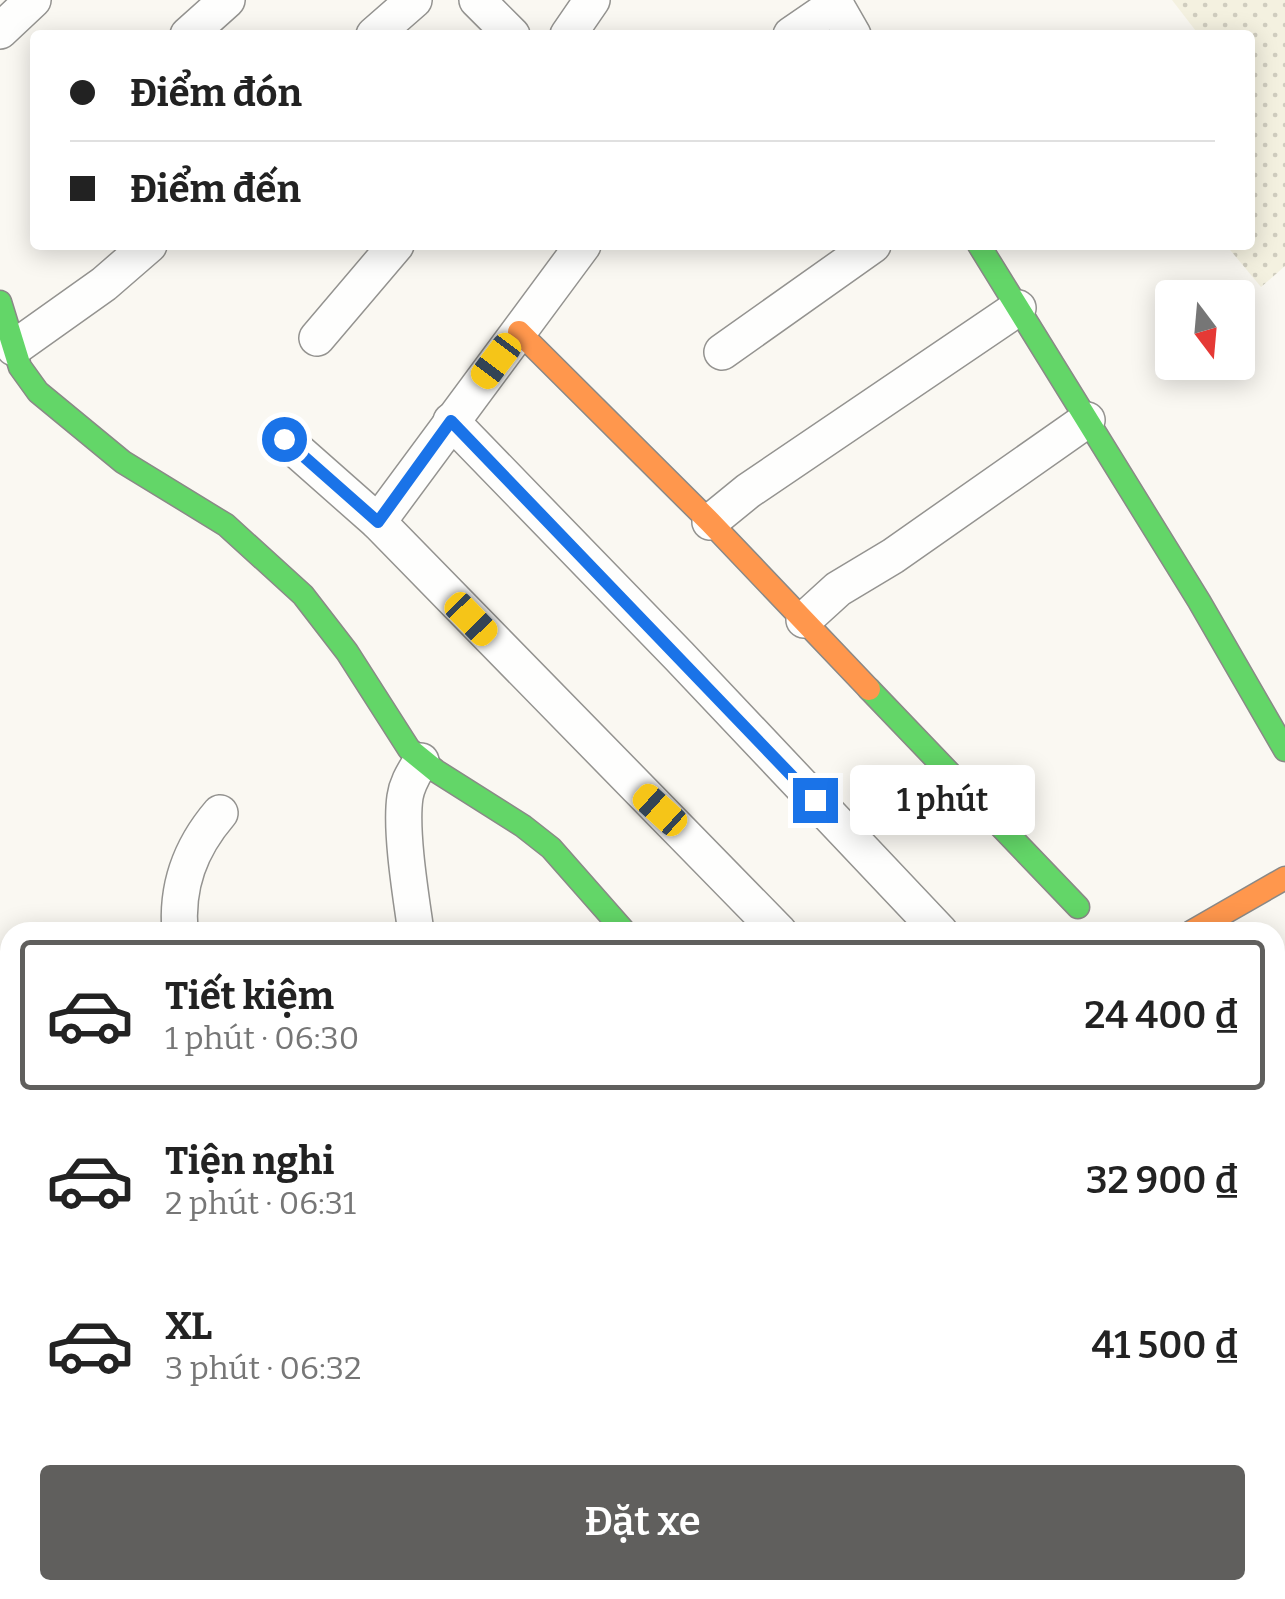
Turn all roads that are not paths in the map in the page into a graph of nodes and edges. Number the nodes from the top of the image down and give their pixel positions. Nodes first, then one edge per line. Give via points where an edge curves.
1 (33, 0) edge
2 (226, 0) edge
3 (414, 0) edge
4 (477, 0) edge
5 (592, 0) edge
6 (835, 2) edge
7 (0, 30) edge
8 (193, 30) edge
9 (380, 30) edge
10 (507, 30) edge
11 (571, 30) edge
12 (798, 30) edge
13 (850, 30) edge
14 (392, 250) edge
15 (579, 250) edge
16 (866, 250) edge
17 (982, 250) edge
18 (130, 251) edge
19 (0, 302) edge
20 (1018, 308) junction
21 (519, 332) junction
22 (317, 338) dead end
23 (14, 348) junction
24 (722, 352) dead end
25 (1087, 420) junction
26 (451, 421) junction
27 (284, 439) dead end
28 (378, 522) junction
29 (710, 522) junction
30 (804, 620) junction
31 (1285, 750) edge
32 (422, 761) junction
33 (220, 812) dead end
34 (1285, 878) edge
35 (1078, 907) dead end
36 (1245, 917) edge
37 (180, 922) edge
38 (414, 922) edge
39 (616, 922) edge
40 (769, 922) edge
41 (931, 922) edge

1 - 7 street
2 - 8 street
3 - 9 street
4 - 10 street
5 - 11 street
6 - 12 street
6 - 13 street
14 - 22 street
15 - 21 street
16 - 24 street
17 - 20 street
18 - 23 street via 104,284
19 - 23 street
20 - 25 street
20 - 29 street
21 - 26 street
21 - 29 street
23 - 32 street via 27,380 62,414 123,462 226,526 303,595
25 - 30 street
25 - 31 street
26 - 28 street
26 - 41 street
27 - 28 street
28 - 40 street
29 - 30 street
30 - 35 street
32 - 38 street via 404,799
32 - 39 street via 551,848
33 - 37 street via 203,832 180,884
34 - 36 street

